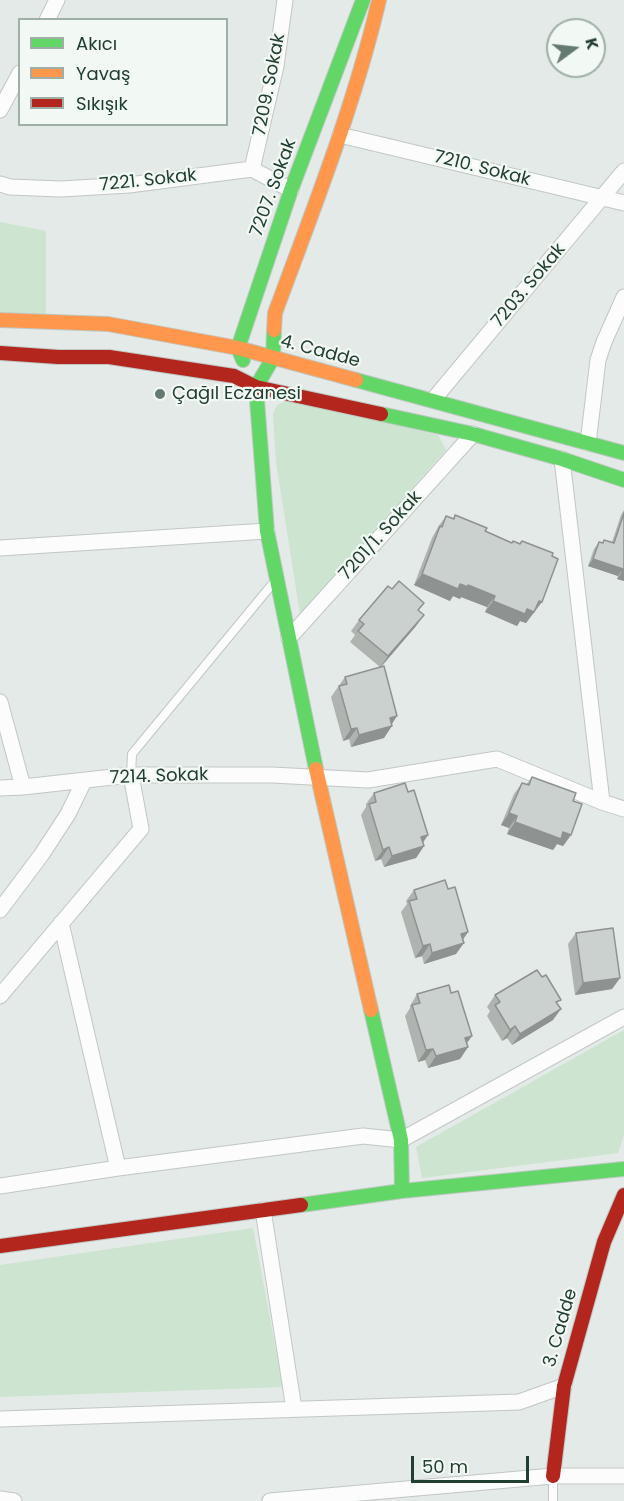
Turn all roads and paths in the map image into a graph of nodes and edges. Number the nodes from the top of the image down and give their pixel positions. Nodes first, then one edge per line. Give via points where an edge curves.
1 (57, 0) edge
2 (285, 0) edge
3 (363, 0) edge
4 (379, 0) edge
5 (48, 18) edge
6 (18, 77) edge
7 (0, 110) edge
8 (340, 135) junction
9 (252, 170) junction
10 (624, 171) edge
11 (0, 184) edge
12 (291, 190) junction
13 (602, 198) junction
14 (624, 203) edge
15 (624, 297) edge
16 (0, 320) edge
17 (238, 348) junction
18 (0, 353) edge
19 (273, 358) junction
20 (256, 387) junction
21 (433, 400) junction
22 (474, 434) junction
23 (588, 443) junction
24 (624, 453) edge
25 (562, 459) junction
26 (624, 480) edge
27 (267, 531) junction
28 (0, 548) edge
29 (277, 578) junction
30 (289, 638) junction
31 (0, 702) edge
32 (131, 775) junction
33 (318, 777) junction
34 (84, 781) junction
35 (23, 787) junction
36 (0, 788) edge
37 (602, 802) junction
38 (624, 809) edge
39 (0, 910) edge
40 (61, 923) junction
41 (0, 996) edge
42 (624, 1017) edge
43 (401, 1140) junction
44 (118, 1168) junction
45 (624, 1169) edge
46 (0, 1186) edge
47 (402, 1191) junction
48 (624, 1196) edge
49 (263, 1210) junction
50 (0, 1246) edge
51 (564, 1386) junction
52 (294, 1409) junction
53 (0, 1419) edge
54 (553, 1476) junction
55 (624, 1476) edge
56 (384, 1492) junction
57 (0, 1499) edge
58 (14, 1501) edge
59 (270, 1501) edge
60 (369, 1501) edge
61 (553, 1501) edge

1 - 5 street
2 - 9 street, 7209. Sokak via 276,66
3 - 12 street, 7207. Sokak
4 - 8 street
6 - 7 street
8 - 13 street, 7210. Sokak
8 - 19 street via 275,313
9 - 11 street, 7221. Sokak via 129,185 36,189
9 - 12 street
10 - 13 street, 7203. Sokak
12 - 17 street, 7207. Sokak
13 - 14 street, 7210. Sokak
13 - 21 street, 7203. Sokak
15 - 23 street via 598,360
16 - 17 street, 4. Cadde via 108,324
17 - 19 street, 4. Cadde
17 - 20 street
18 - 20 street via 109,357 234,376
19 - 20 street
19 - 21 street, 4. Cadde
20 - 22 street
20 - 27 street
21 - 23 street, 4. Cadde
22 - 25 street
22 - 30 street, 7201/1. Sokak
23 - 24 street, 4. Cadde
25 - 26 street
25 - 37 street
27 - 28 street
27 - 29 street
29 - 30 street
29 - 32 lane via 132,754
30 - 33 street
31 - 35 street
32 - 33 street, 7214. Sokak
32 - 34 street, 7214. Sokak
32 - 40 street via 141,829
33 - 37 street, 7214. Sokak via 368,780 496,759
33 - 43 street
34 - 35 street, 7214. Sokak
34 - 39 street via 42,854
35 - 36 street, 7214. Sokak
37 - 38 street, 7214. Sokak
40 - 41 street
40 - 44 street
42 - 43 street
43 - 44 street via 363,1136
43 - 47 street
44 - 46 street
45 - 47 street
47 - 49 street
48 - 51 street, 3. Cadde via 604,1242
49 - 50 street
49 - 52 street
51 - 52 street via 519,1402
51 - 54 street, 3. Cadde
52 - 53 street
54 - 55 street
54 - 56 street
54 - 61 lane
56 - 59 street
56 - 60 street
57 - 58 street

